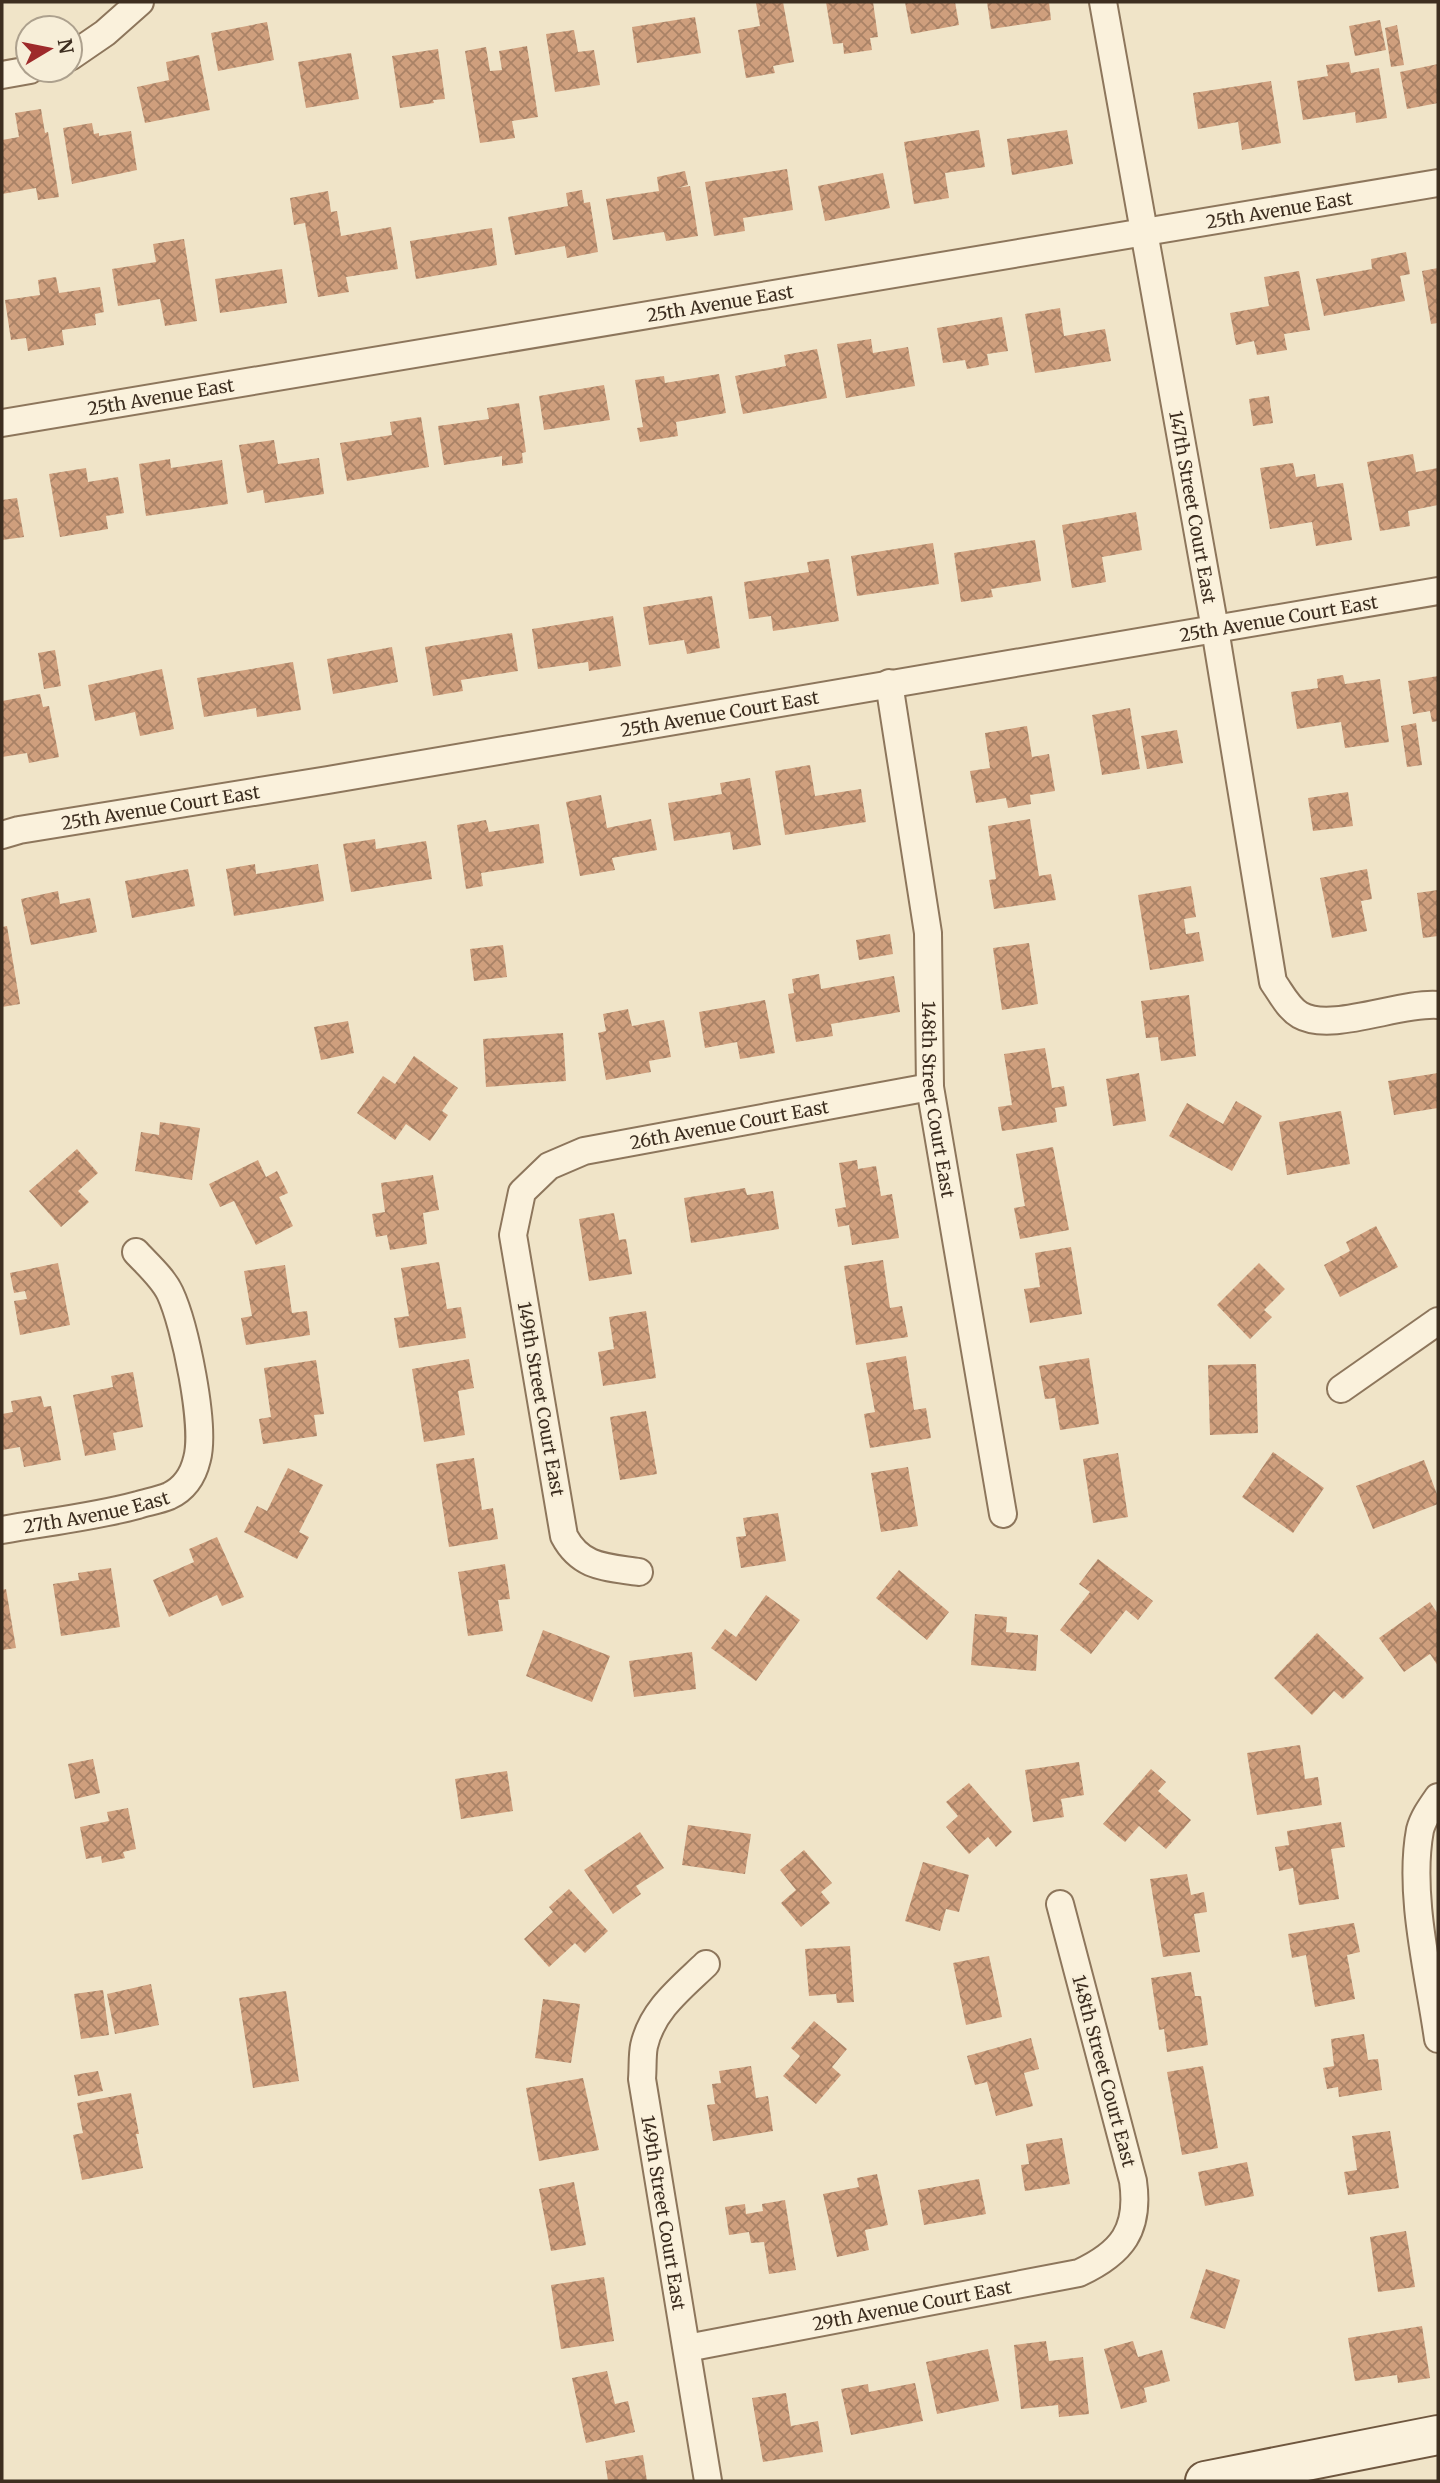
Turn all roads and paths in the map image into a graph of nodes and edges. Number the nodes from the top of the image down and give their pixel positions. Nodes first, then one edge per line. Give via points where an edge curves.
1 (140, 2) edge
2 (1103, 2) edge
3 (84, 47) edge
4 (1438, 183) edge
5 (1143, 232) junction
6 (2, 423) edge
7 (1438, 591) edge
8 (1215, 629) junction
9 (889, 683) junction
10 (2, 835) edge
11 (1438, 1005) edge
12 (930, 1087) junction
13 (535, 1180) joint
14 (136, 1251) dead end
15 (1438, 1321) edge
16 (1341, 1389) dead end
17 (1003, 1514) dead end
18 (2, 1530) edge
19 (639, 1572) dead end
20 (1438, 1797) edge
21 (1060, 1903) dead end
22 (706, 1964) dead end
23 (1438, 2039) edge
24 (1125, 2239) joint
25 (687, 2348) junction
26 (1438, 2435) edge
27 (1266, 2476) edge
28 (708, 2481) edge
29 (1205, 2481) edge

1 - 3 street
2 - 5 street, 147th Street Court East
4 - 5 street, 25th Avenue East
5 - 6 street, 25th Avenue East
5 - 8 street, 147th Street Court East
7 - 8 street, 25th Avenue Court East
8 - 9 street, 25th Avenue Court East
8 - 11 street, 147th Street Court East via 1273,982 1291,1008 1310,1020 1326,1022
9 - 10 street, 25th Avenue Court East
9 - 12 street, 148th Street Court East via 928,933
12 - 13 street, 26th Avenue Court East via 584,1151 549,1166
12 - 17 street, 148th Street Court East
13 - 19 street, 149th Street Court East via 522,1192 513,1235 564,1535 572,1550 587,1562
14 - 18 street, 27th Avenue East via 169,1290 183,1333 200,1439 198,1458 186,1484 169,1496 121,1509
15 - 16 street
20 - 23 street via 1421,1828 1417,1860 1417,1897
21 - 24 street, 148th Street Court East via 1133,2181 1133,2214
22 - 25 street, 149th Street Court East via 663,2006 651,2026 642,2078
24 - 25 street, 29th Avenue Court East via 1100,2264 1079,2273
25 - 28 street, 149th Street Court East
26 - 27 street
27 - 29 street

